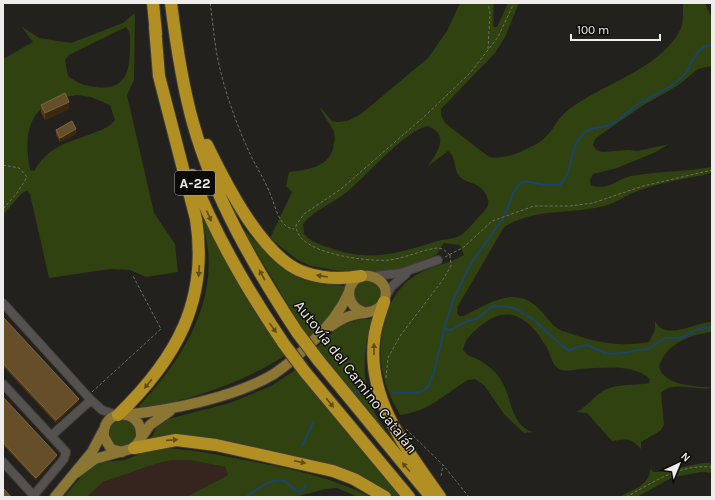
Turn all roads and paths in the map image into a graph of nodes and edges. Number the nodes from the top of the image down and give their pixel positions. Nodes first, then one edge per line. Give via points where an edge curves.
1 (153, 3) edge
2 (171, 3) edge
3 (210, 3) edge
4 (488, 3) edge
5 (514, 3) edge
6 (155, 27) junction
7 (175, 38) junction
8 (488, 50) junction
9 (3, 165) edge
10 (712, 170) edge
11 (3, 209) edge
12 (296, 229) junction
13 (450, 255) junction
14 (438, 260) dead end
15 (423, 266) junction
16 (133, 276) dead end
17 (361, 276) junction
18 (374, 276) junction
19 (349, 292) junction
20 (385, 300) junction
21 (3, 303) edge
22 (363, 312) junction
23 (323, 332) junction
24 (386, 383) dead end
25 (3, 384) edge
26 (92, 400) junction
27 (183, 405) junction
28 (120, 415) junction
29 (105, 426) junction
30 (403, 426) dead end
31 (52, 436) junction
32 (141, 438) junction
33 (129, 450) junction
34 (3, 462) edge
35 (443, 465) junction
36 (712, 467) edge
37 (76, 473) junction
38 (441, 476) dead end
39 (34, 496) edge
40 (56, 497) edge
41 (385, 497) edge
42 (409, 497) edge
43 (431, 497) edge
44 (440, 497) edge
45 (470, 497) edge
46 (626, 497) edge

1 - 6 highway, A-22
2 - 7 highway, Autovía del Camino Catalán / A-22
3 - 12 path via 218,60 238,124 274,200 278,214 284,224 290,229
4 - 8 path
5 - 8 path via 498,37
6 -> 28 highway via 159,76 196,219 199,271 194,303 176,346 147,385
6 -> 42 highway, A-22, bridge via 177,131 194,181 228,255 284,344
17 -> 7 highway via 333,278 305,273 287,263 264,240 236,201 206,142 189,94
43 -> 7 highway, Autovía del Camino Catalán / A-22, bridge via 319,361 251,256 206,163 184,89
8 - 12 path via 470,73 426,115 341,189 304,214 297,221
9 - 11 path via 19,168 26,177 17,193
10 - 13 path via 643,186 593,203 534,206 492,221 464,247
12 - 13 path via 300,238 314,246 344,256 367,260 389,260 437,248
13 - 24 path via 451,266 442,281 400,336 388,358
14 - 15 street
15 - 18 street via 392,276
15 - 20 street via 397,280
16 - 26 path via 161,329
17 - 18 main road
17 - 19 main road via 352,283
18 - 20 main road via 384,285
19 - 22 main road via 352,304
19 - 23 main road via 339,312
20 - 22 main road via 374,311
44 -> 20 highway via 392,425 378,388 373,348 377,323
21 - 26 street
22 - 23 main road via 342,319
23 - 27 main road via 287,364 264,379 230,393
25 - 31 street
26 - 28 street via 106,412
26 - 29 street
26 - 31 street
27 - 28 main road via 154,412
27 - 32 main road via 158,418
28 - 29 main road
28 - 32 main road via 130,416 138,422
29 - 33 main road via 104,437 108,445 115,451
29 - 37 main road via 92,452
30 - 35 path
31 - 39 street via 67,456
32 - 33 main road
33 - 37 main road via 95,459
33 -> 41 highway via 176,440 216,445 333,471 354,479
34 - 39 street
35 - 38 path
35 - 45 path
36 - 46 path via 676,471
37 - 40 main road

